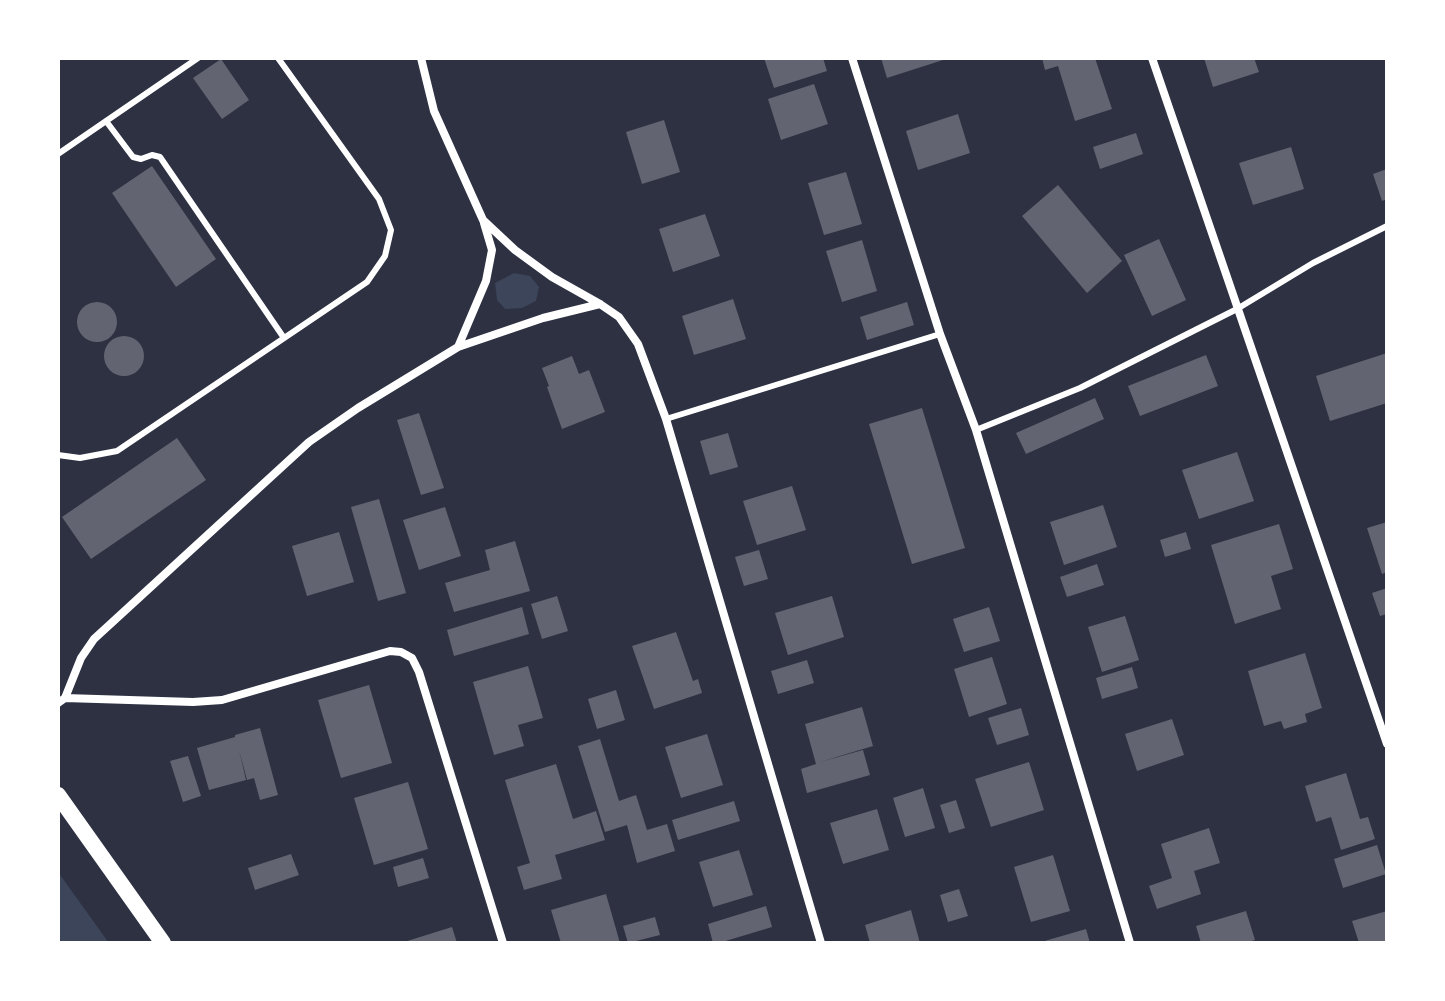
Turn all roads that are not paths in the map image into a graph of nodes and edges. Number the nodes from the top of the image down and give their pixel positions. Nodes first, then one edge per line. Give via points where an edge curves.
1 (198, 58) edge
2 (278, 58) edge
3 (421, 58) edge
4 (852, 58) edge
5 (1152, 58) edge
6 (106, 121) junction
7 (58, 154) edge
8 (483, 220) junction
9 (1387, 226) edge
10 (600, 304) junction
11 (1237, 309) junction
12 (940, 334) junction
13 (284, 338) junction
14 (458, 347) junction
15 (666, 419) junction
16 (976, 430) junction
17 (58, 455) edge
18 (62, 700) edge
19 (1387, 744) edge
20 (58, 795) edge
21 (163, 943) edge
22 (503, 943) edge
23 (821, 943) edge
24 (1130, 943) edge

1 - 6 lane
2 - 13 lane via 379,199 391,230 385,256 367,282
3 - 8 street via 434,111
4 - 12 street
5 - 11 street
6 - 7 lane
6 - 13 lane via 133,157 160,157
8 - 10 street via 540,268
8 - 14 street via 492,250 486,281
9 - 11 lane
10 - 14 street
10 - 15 street via 619,317 638,344
11 - 16 lane via 1080,388
11 - 19 street
12 - 15 lane
12 - 16 street
13 - 17 lane via 117,451 80,458
14 - 18 street via 309,442 94,639
15 - 23 street
16 - 24 street
18 - 22 street via 222,700 390,651 412,658
20 - 21 main road

